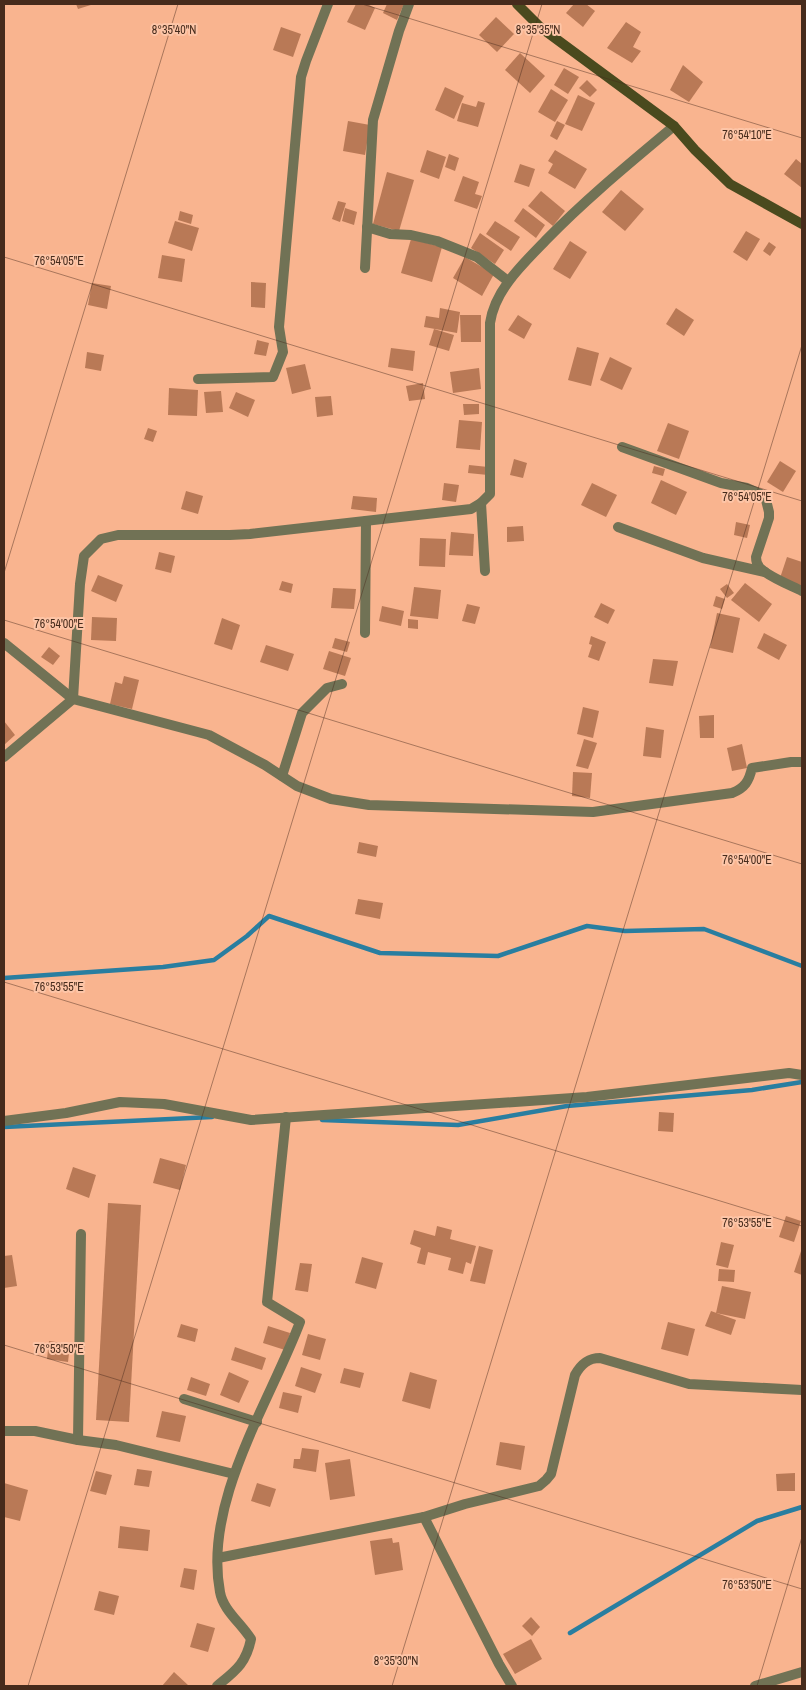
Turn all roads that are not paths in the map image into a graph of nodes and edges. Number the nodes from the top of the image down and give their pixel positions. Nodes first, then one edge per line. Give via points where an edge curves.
1 (328, 4) edge
2 (409, 4) edge
3 (516, 4) edge
4 (674, 126) junction
5 (802, 224) edge
6 (368, 227) junction
7 (365, 268) dead end
8 (508, 282) junction
9 (198, 379) dead end
10 (622, 446) dead end
11 (481, 503) junction
12 (366, 522) junction
13 (618, 527) dead end
14 (485, 570) dead end
15 (765, 572) junction
16 (802, 591) edge
17 (365, 633) dead end
18 (4, 643) edge
19 (342, 684) dead end
20 (73, 699) junction
21 (4, 757) edge
22 (802, 762) edge
23 (282, 776) junction
24 (802, 1075) edge
25 (286, 1117) junction
26 (4, 1121) edge
27 (81, 1234) dead end
28 (802, 1390) edge
29 (184, 1399) dead end
30 (257, 1422) junction
31 (4, 1431) edge
32 (78, 1440) junction
33 (234, 1474) junction
34 (424, 1517) junction
35 (218, 1558) junction
36 (802, 1672) edge
37 (217, 1686) edge
38 (512, 1686) edge
39 (755, 1686) edge

1 - 9 street via 301,78 279,328 282,352 273,377
2 - 6 street via 373,120
3 - 4 main road via 540,27
4 - 5 main road via 730,184
4 - 8 street via 580,205
6 - 7 street
6 - 8 street via 437,241 477,257
8 - 11 street via 492,310 490,323 492,479 490,494
10 - 15 street via 765,496 770,512 756,557 758,568
11 - 12 street via 471,509
11 - 14 street
12 - 17 street
12 - 20 street via 230,535 118,535 101,539 84,556
13 - 15 street via 703,558
15 - 16 street
18 - 20 street
19 - 23 street via 327,688 302,713
20 - 21 street
20 - 23 street via 208,735
22 - 23 street via 752,768 749,780 741,789 732,792 594,812 369,804 331,799 297,786
24 - 25 street via 789,1073 587,1097
25 - 26 street via 251,1120 164,1104 120,1102
25 - 30 street via 268,1302 300,1322
27 - 32 street
28 - 34 street via 689,1384 594,1358 581,1365 576,1375 551,1474 546,1480 539,1486
29 - 30 street
30 - 33 street
31 - 32 street via 35,1431
32 - 33 street via 116,1445
33 - 35 street via 222,1515
34 - 35 street
34 - 38 street
35 - 37 street via 220,1593 250,1639 248,1653 240,1666
36 - 39 street

